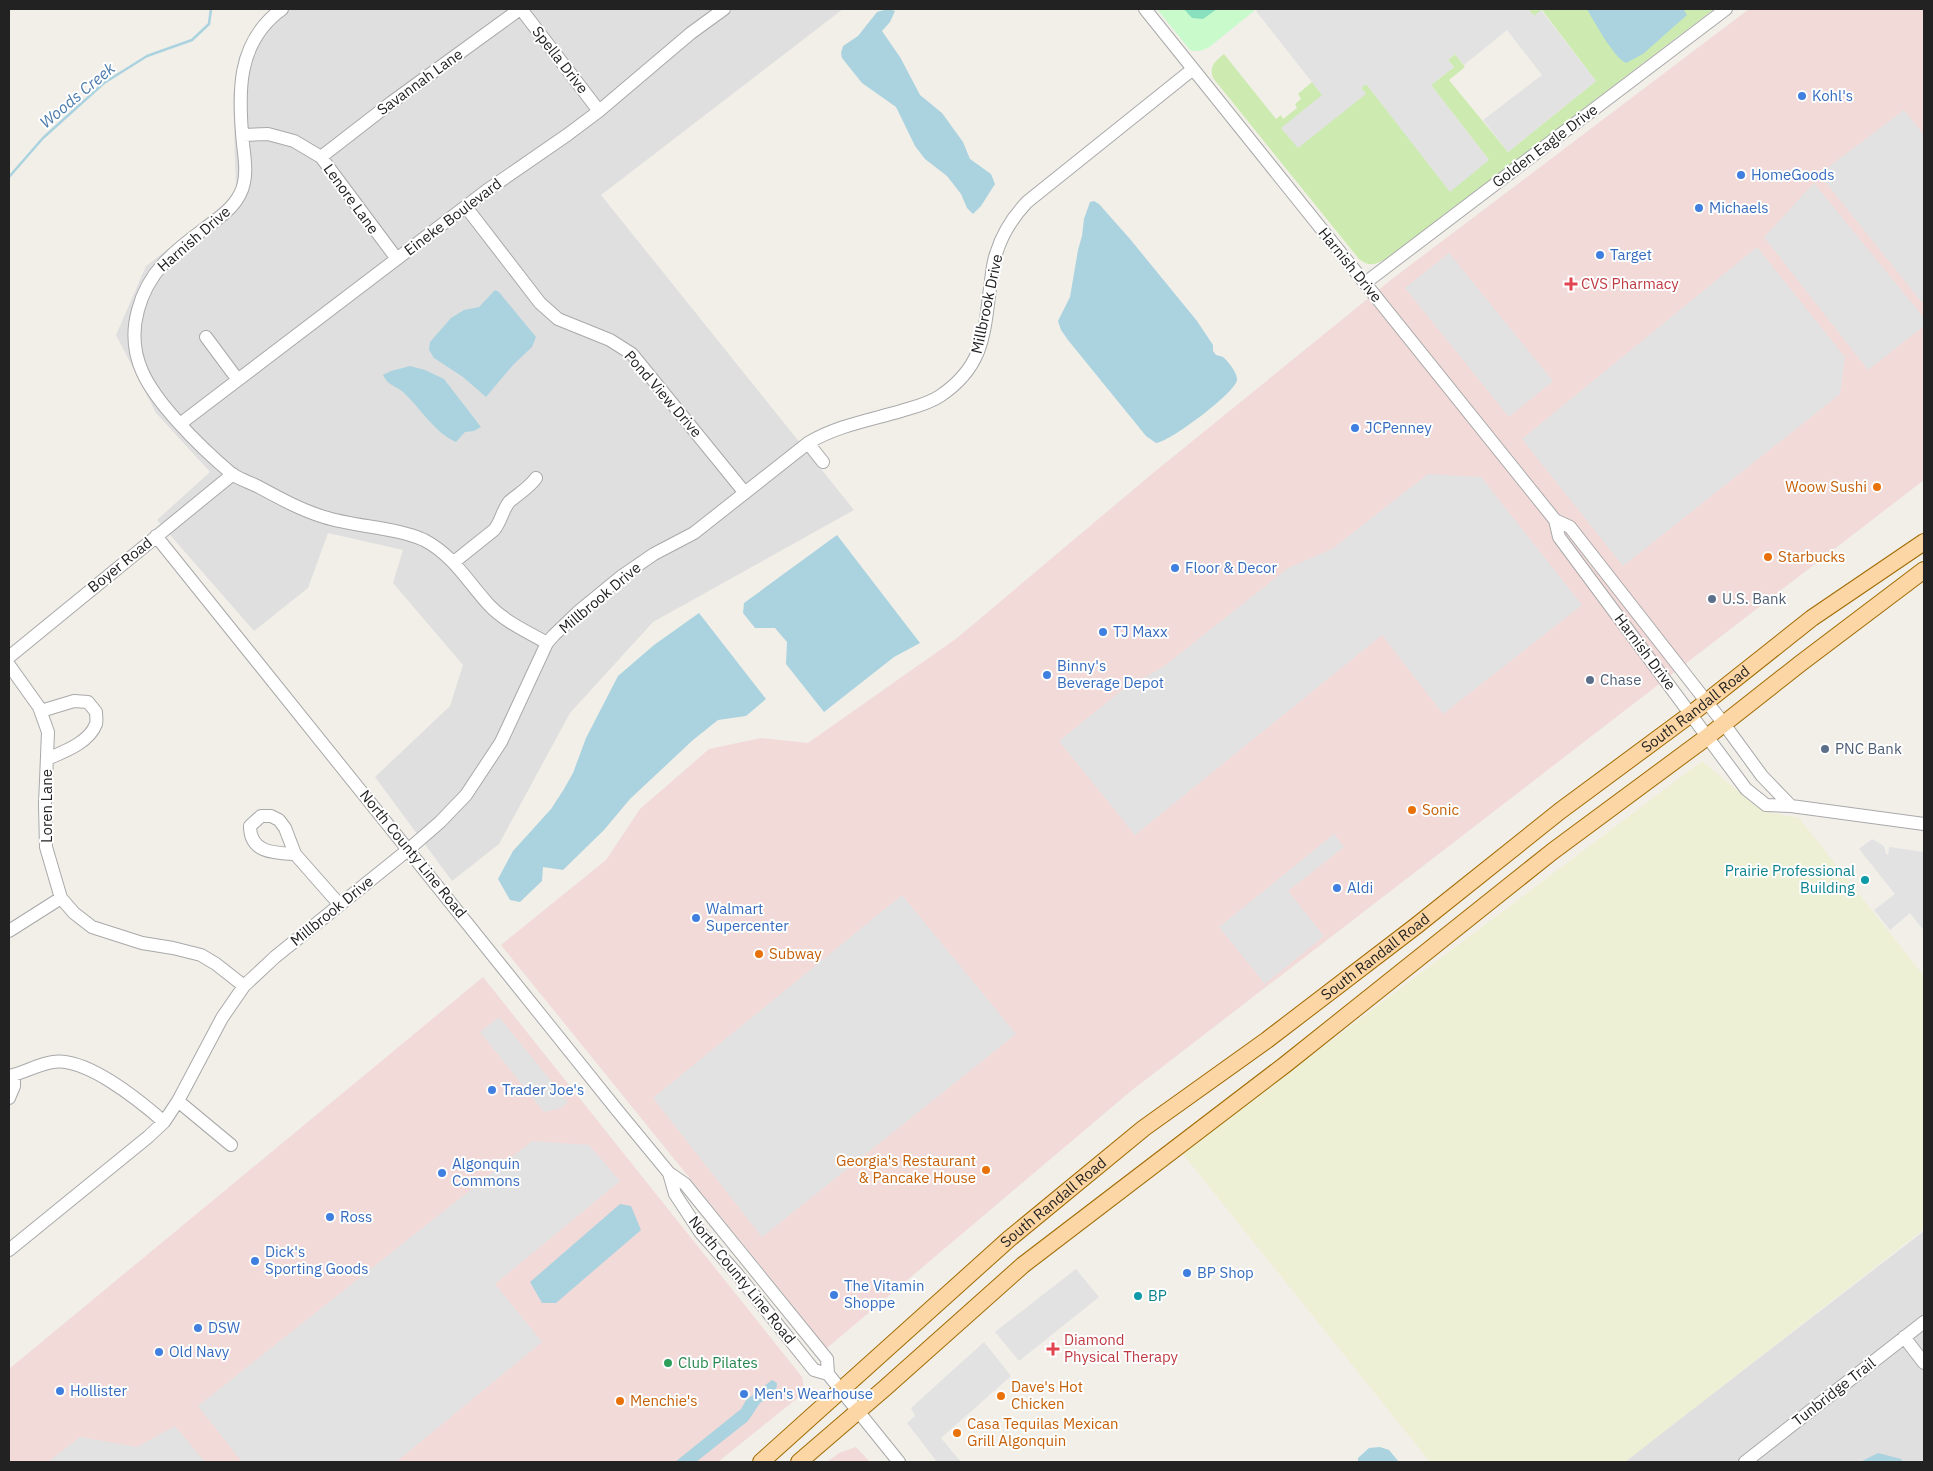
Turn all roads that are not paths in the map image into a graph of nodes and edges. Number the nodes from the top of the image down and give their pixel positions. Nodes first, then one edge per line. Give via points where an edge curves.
1 (282, 9) edge
2 (520, 9) edge
3 (724, 9) edge
4 (1145, 9) edge
5 (1726, 9) edge
6 (1193, 69) junction
7 (599, 111) junction
8 (243, 135) junction
9 (321, 157) junction
10 (466, 207) junction
11 (396, 259) junction
12 (1365, 283) junction
13 (206, 337) dead end
14 (238, 380) junction
15 (180, 424) junction
16 (808, 443) junction
17 (823, 462) dead end
18 (233, 474) junction
19 (536, 478) dead end
20 (745, 492) junction
21 (1555, 520) junction
22 (156, 536) junction
23 (1924, 542) edge
24 (454, 562) junction
25 (1924, 570) edge
26 (547, 644) junction
27 (9, 657) edge
28 (9, 665) edge
29 (1707, 701) junction
30 (41, 711) junction
31 (1691, 714) junction
32 (1724, 724) junction
33 (1707, 737) junction
34 (47, 758) junction
35 (1791, 806) junction
36 (1924, 824) edge
37 (409, 849) junction
38 (295, 854) dead end
39 (61, 898) junction
40 (338, 904) junction
41 (9, 931) edge
42 (244, 986) junction
43 (11, 1075) edge
44 (9, 1098) edge
45 (178, 1101) junction
46 (164, 1122) junction
47 (231, 1146) dead end
48 (669, 1173) junction
49 (9, 1250) edge
50 (1924, 1322) edge
51 (1904, 1337) junction
52 (1924, 1363) edge
53 (828, 1374) junction
54 (840, 1390) junction
55 (858, 1412) junction
56 (761, 1462) edge
57 (799, 1462) edge
58 (899, 1462) edge
59 (1745, 1462) edge

1 - 8 street, Harnish Drive via 257,34 248,54 241,82
2 - 7 street, Spella Drive
2 - 9 street, Savannah Lane
3 - 7 street, Eineke Boulevard
4 - 6 street, Harnish Drive
5 - 12 street, Golden Eagle Drive
6 - 12 street, Harnish Drive
6 - 16 street, Millbrook Drive via 1027,202 1016,215 996,254 977,357 955,385 932,401 829,432
7 - 10 street, Eineke Boulevard
8 - 9 street, Lenore Lane via 268,134 285,138
8 - 15 street, Harnish Drive via 245,179 241,193 224,214 162,264 145,290 137,311 134,340 146,381
9 - 11 street, Lenore Lane
10 - 11 street, Eineke Boulevard
10 - 20 street, Pond View Drive via 540,304 558,319 610,340 632,354
11 - 14 street, Eineke Boulevard
12 - 21 street, Harnish Drive
13 - 14 street
14 - 15 street, Eineke Boulevard
15 - 18 street, Harnish Drive
16 - 17 street
16 - 20 street, Millbrook Drive
18 - 22 street, Boyer Road
18 - 24 street, Harnish Drive via 291,504 325,517 417,538
19 - 24 street via 510,502 494,530
20 - 26 street, Millbrook Drive via 694,534 629,571 578,612
21 - 29 street, Harnish Drive via 1570,527
21 - 31 street, Harnish Drive via 1559,537
22 - 27 street, Boyer Road
22 - 37 street, North County Line Road
23 - 29 main road, South Randall Road via 1812,618
24 - 26 street, Harnish Drive via 497,613
25 - 32 main road, South Randall Road
26 - 37 street, Millbrook Drive via 487,765 466,795
28 - 30 street, Loren Lane
29 - 31 main road, South Randall Road
29 - 32 street, Harnish Drive
30 - 34 street, Loren Lane via 48,732
30 - 34 street via 74,701 88,702 96,712 96,724 86,737 72,749
31 - 33 street, Harnish Drive
31 - 54 main road, South Randall Road via 1560,811 1267,1040 1144,1128 1008,1240
32 - 33 main road, South Randall Road
32 - 35 street, Harnish Drive via 1762,776
33 - 35 street, Harnish Drive via 1756,798 1766,805
33 - 55 main road, South Randall Road via 1553,850 1286,1064 1023,1265
34 - 39 street, Loren Lane via 46,847
35 - 36 street, Harnish Drive
37 - 40 street, Millbrook Drive
37 - 48 street, North County Line Road
38 - 40 street
39 - 41 street
39 - 42 street, Loren Lane via 92,927 200,956
40 - 42 street, Millbrook Drive
42 - 45 street, Millbrook Drive via 222,1018
43 - 44 street via 14,1086
43 - 46 street via 54,1062 76,1065 132,1094
45 - 46 street, Millbrook Drive
45 - 47 street
46 - 49 street, Millbrook Drive
48 - 53 street, North County Line Road via 685,1184 827,1359
48 - 53 street, North County Line Road via 675,1194 700,1232 814,1370
50 - 51 street, Tunbridge Trail
51 - 52 street
51 - 59 street, Tunbridge Trail
53 - 54 street, North County Line Road
54 - 55 street, North County Line Road
54 - 56 main road, South Randall Road
55 - 57 main road, South Randall Road
55 - 58 street, North County Line Road

